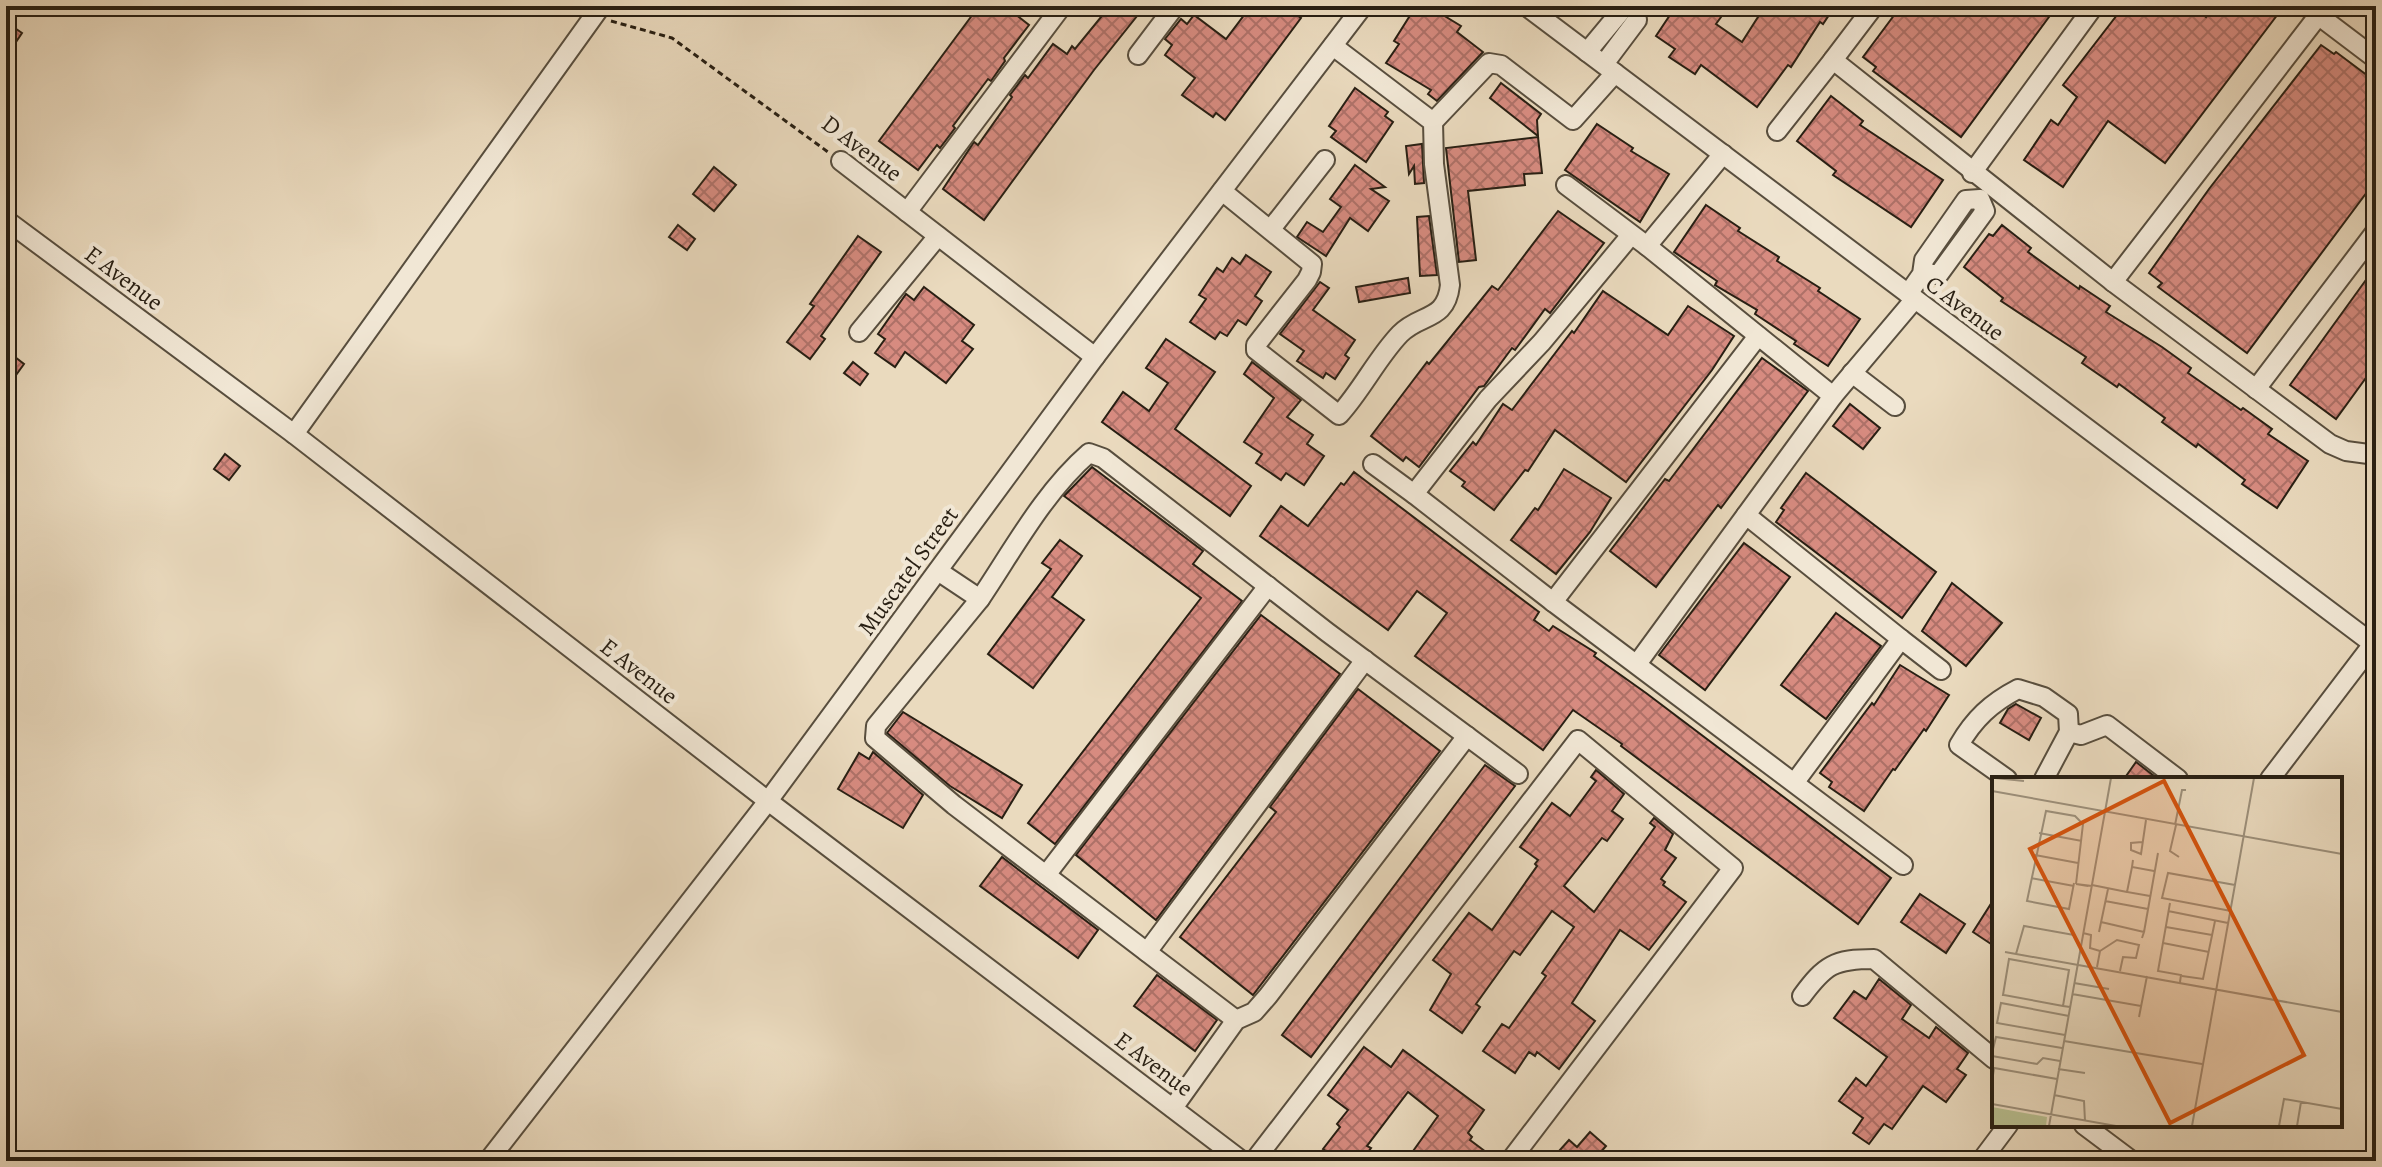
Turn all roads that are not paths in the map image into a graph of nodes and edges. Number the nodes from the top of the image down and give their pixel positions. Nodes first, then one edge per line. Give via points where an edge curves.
1 (1062, 6) edge
2 (1175, 6) edge
3 (1363, 6) edge
4 (1526, 6) edge
5 (1633, 6) edge
6 (1874, 6) edge
7 (2094, 6) edge
8 (597, 11) edge
9 (2312, 11) edge
10 (1333, 46) junction
11 (1587, 52) junction
12 (1138, 55) dead end
13 (2376, 59) edge
14 (1833, 60) junction
15 (1609, 69) junction
16 (1433, 122) junction
17 (1777, 131) dead end
18 (1723, 154) junction
19 (1325, 160) dead end
20 (841, 161) road end
21 (1972, 173) junction
22 (1566, 185) dead end
23 (1222, 191) junction
24 (1985, 193) junction
25 (907, 212) junction
26 (6, 220) edge
27 (1271, 229) junction
28 (2376, 231) edge
29 (1631, 235) junction
30 (938, 236) junction
31 (1647, 246) junction
32 (2113, 282) junction
33 (1911, 297) junction
34 (859, 332) dead end
35 (1758, 336) junction
36 (1095, 357) junction
37 (1852, 373) junction
38 (2256, 389) junction
39 (1833, 396) junction
40 (1895, 406) dead end
41 (294, 434) junction
42 (2376, 455) edge
43 (1373, 464) dead end
44 (1414, 494) junction
45 (1746, 515) junction
46 (938, 571) junction
47 (1268, 586) junction
48 (980, 599) junction
49 (1553, 602) junction
50 (1901, 639) junction
51 (2375, 643) edge
52 (1365, 660) junction
53 (1637, 664) junction
54 (1941, 670) dead end
55 (2069, 732) junction
56 (1467, 736) junction
57 (1518, 774) dead end
58 (2004, 777) edge
59 (2045, 777) edge
60 (2175, 777) edge
61 (2272, 777) edge
62 (1795, 782) junction
63 (768, 801) junction
64 (1903, 865) dead end
65 (1046, 875) junction
66 (1147, 952) junction
67 (1802, 996) dead end
68 (1236, 1020) junction
69 (1992, 1057) edge
70 (1173, 1108) junction
71 (2006, 1127) edge
72 (2087, 1127) edge
73 (488, 1161) edge
74 (1242, 1161) edge
75 (1254, 1161) edge
76 (1510, 1161) edge
77 (1981, 1161) edge
78 (2132, 1161) edge

1 - 25 street
2 - 12 street
3 - 10 street, Muscatel Street
4 - 11 street, C Avenue
5 - 11 street via 1622,10
5 - 15 street via 1637,20
6 - 14 street
7 - 21 street
8 - 41 street
9 - 13 street
9 - 32 street
10 - 16 street
10 - 23 street, Muscatel Street
11 - 15 street, C Avenue
14 - 17 street
14 - 21 street
15 - 16 street via 1573,120 1501,65 1489,63
15 - 18 street, C Avenue
16 - 27 street via 1449,298 1439,312 1401,332 1339,415 1256,350 1312,264
18 - 31 street
18 - 33 street, C Avenue
19 - 27 street
20 - 25 street, D Avenue
21 - 24 street
22 - 29 street
23 - 27 street
23 - 36 street, Muscatel Street
24 - 32 street
24 - 33 street via 1985,211 1939,274 1922,274
25 - 30 street, D Avenue
26 - 41 street, E Avenue
28 - 38 street
29 - 31 street
29 - 44 street via 1488,399
30 - 34 street
30 - 36 street, D Avenue
31 - 35 street
32 - 38 street
33 - 37 street
33 - 51 street, C Avenue
35 - 39 street
35 - 49 street
36 - 46 street, Muscatel Street
37 - 39 street
37 - 40 street
38 - 42 street via 2330,444
39 - 45 street
41 - 63 street, E Avenue
43 - 44 street
44 - 49 street
45 - 50 street
45 - 53 street
46 - 48 street
46 - 63 street, Muscatel Street
47 - 48 street via 1103,458 1089,453 1038,513
47 - 52 street
47 - 65 street
48 - 65 street via 876,726 875,738
49 - 53 street
50 - 54 street
50 - 62 street
51 - 61 street
52 - 56 street
52 - 66 street
53 - 62 street
55 - 58 street via 2068,714 2044,697 2018,689 1997,700 1972,723 1959,745
55 - 59 street
55 - 60 street via 2081,735 2107,725
56 - 57 street
56 - 68 street via 1268,996 1254,1012
62 - 64 street
63 - 70 street, E Avenue
63 - 73 street, Muscatel Street
65 - 66 street
66 - 68 street
67 - 69 street via 1822,970 1852,959 1874,959
68 - 70 street
70 - 74 street, E Avenue
71 - 77 street
72 - 78 street
75 - 76 street via 1578,740 1733,868

